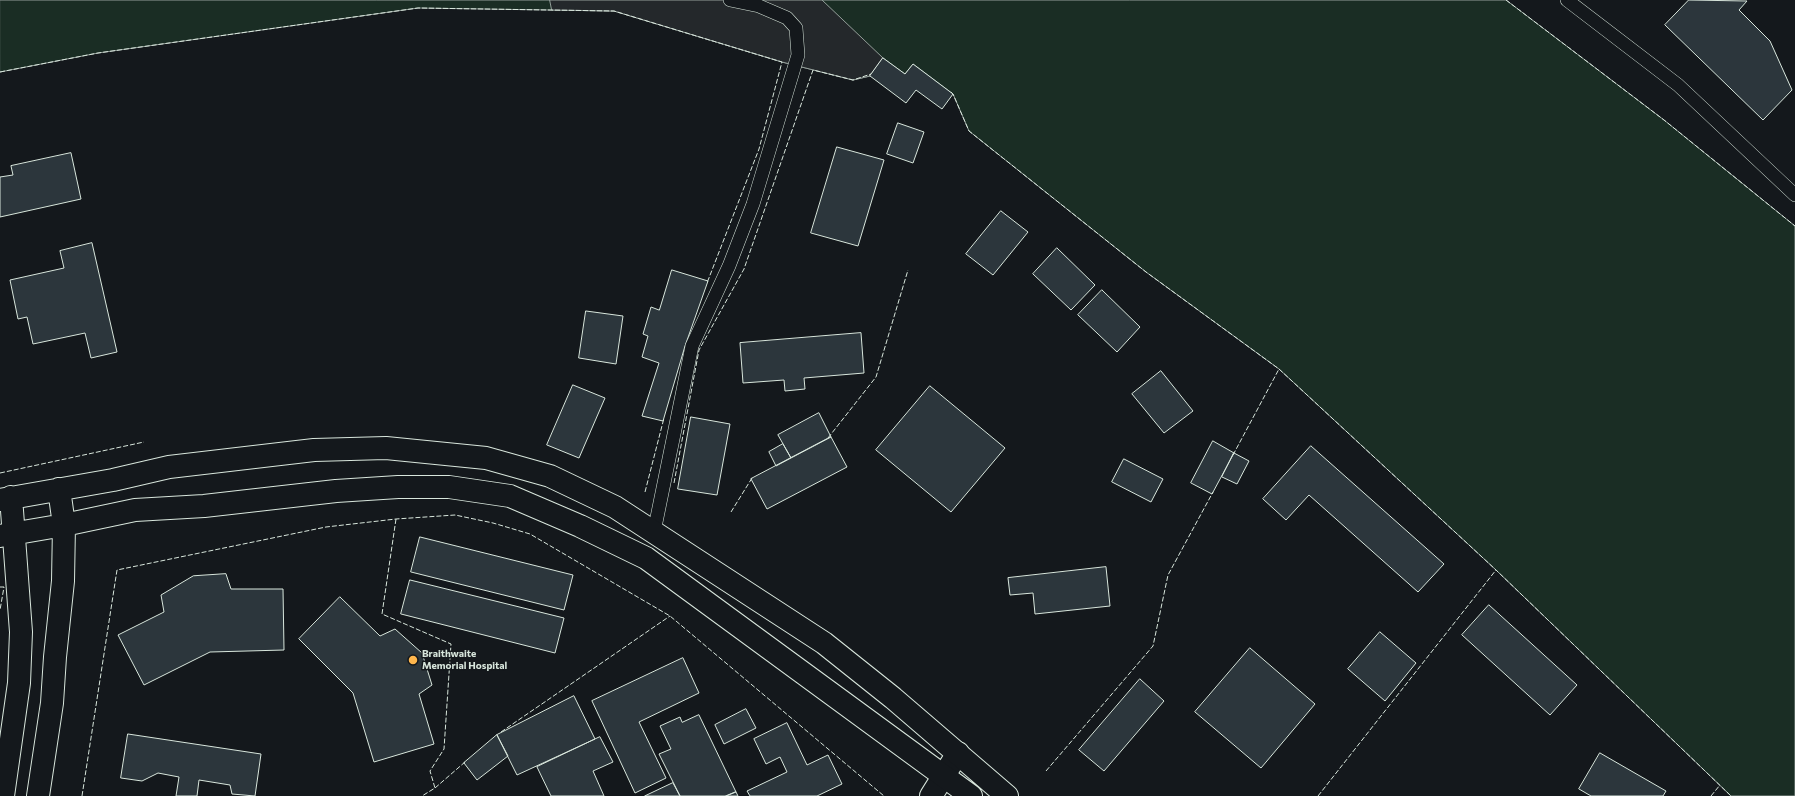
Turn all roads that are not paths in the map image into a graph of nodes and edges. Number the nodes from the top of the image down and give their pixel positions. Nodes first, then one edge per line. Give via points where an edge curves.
1 (730, 0) edge
2 (1567, 0) edge
3 (757, 3) edge
4 (1795, 195) edge
5 (59, 490) junction
6 (6, 499) edge
7 (64, 525) junction
8 (654, 532) junction
9 (8, 535) edge
10 (958, 753) junction
11 (943, 776) junction
12 (997, 793) edge
13 (3, 796) edge
14 (38, 796) edge
15 (931, 796) edge
16 (971, 796) edge

1 - 3 lane
2 - 4 lane via 1678,85
3 - 8 lane via 788,18 796,28 798,55 753,204 729,266 692,346
5 - 6 street
5 - 7 street
5 - 8 street via 169,466 314,450 386,448 486,458 550,476 615,507
6 - 9 street
7 - 9 street
7 - 11 street via 135,510 204,506 336,491 449,487 510,496 646,558
7 - 14 street via 63,581 54,657 52,702
8 - 10 street via 824,643
9 - 13 street via 21,632 19,683
10 - 11 street
10 - 12 street
11 - 15 street
11 - 16 street

